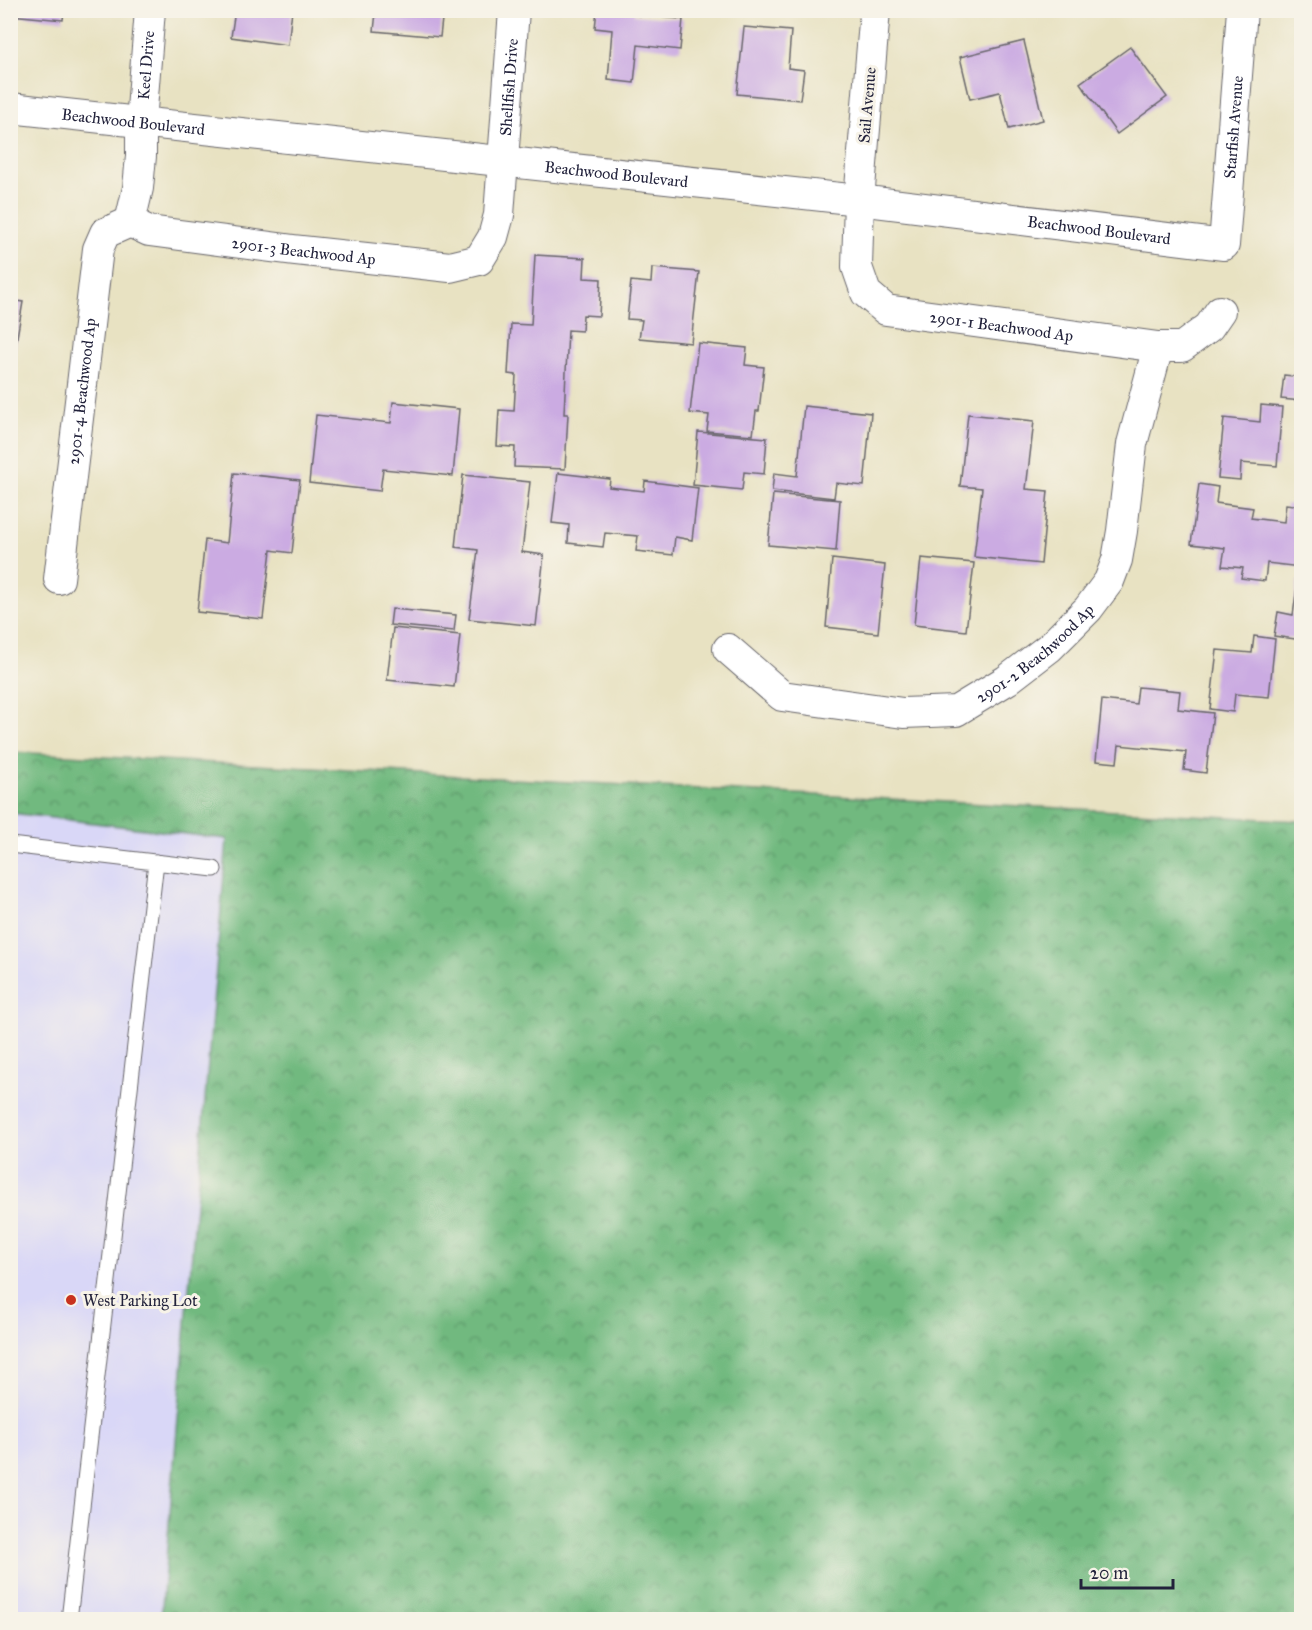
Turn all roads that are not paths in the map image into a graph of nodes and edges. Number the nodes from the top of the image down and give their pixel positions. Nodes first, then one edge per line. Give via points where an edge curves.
1 (150, 10) edge
2 (514, 10) edge
3 (875, 10) edge
4 (1242, 10) edge
5 (10, 108) edge
6 (141, 122) junction
7 (502, 162) junction
8 (859, 200) junction
9 (130, 222) junction
10 (1224, 245) joint
11 (1221, 311) dead end
12 (1158, 347) junction
13 (59, 579) dead end
14 (728, 649) dead end
15 (10, 845) edge
16 (156, 862) junction
17 (214, 869) dead end
18 (69, 1620) edge

1 - 6 street, Keel Drive
2 - 7 street, Shellfish Drive
3 - 8 street, Sail Avenue
4 - 10 street, Starfish Avenue
5 - 6 street, Beachwood Boulevard
6 - 7 street, Beachwood Boulevard
6 - 9 street via 138,188
7 - 8 street, Beachwood Boulevard
7 - 9 street, 2901-3 Beachwood Ap via 499,215 493,237 479,260 450,267 149,231
8 - 10 street, Beachwood Boulevard
8 - 12 street, 2901-1 Beachwood Ap via 857,267 866,293 886,310
9 - 13 street, 2901-4 Beachwood Ap via 105,233 98,249
11 - 12 street, 2901-1 Beachwood Ap via 1209,327 1182,347
12 - 14 street, 2901-2 Beachwood Ap via 1132,444 1122,531 1109,581 1088,609 1050,647 1007,680 956,711 903,713 782,696
15 - 16 lane
16 - 17 lane
16 - 18 lane

